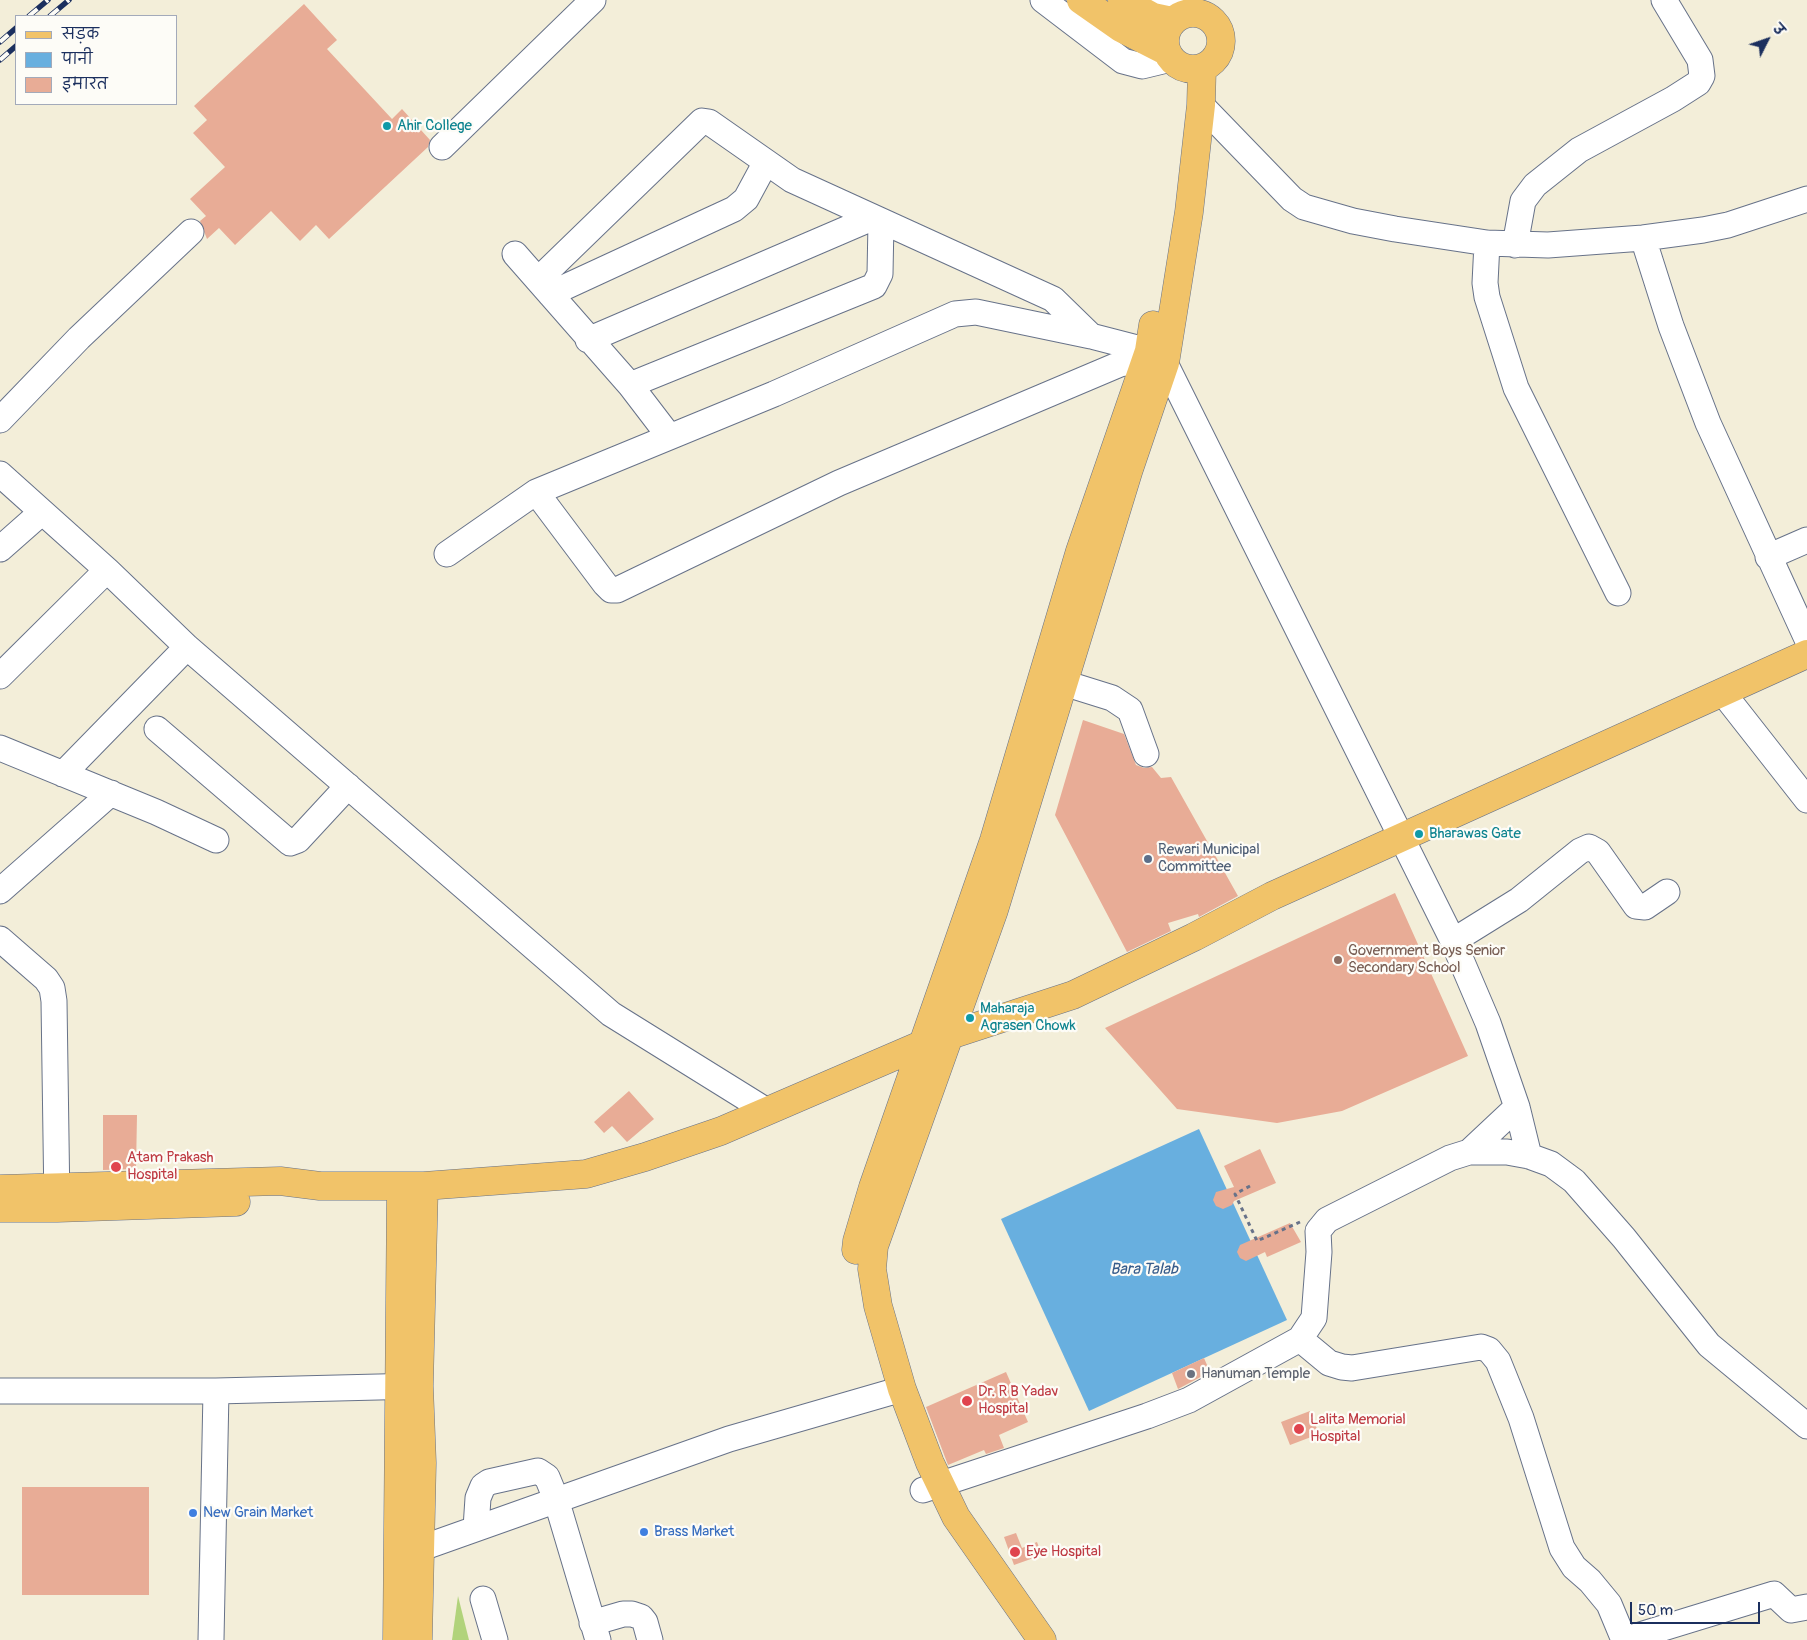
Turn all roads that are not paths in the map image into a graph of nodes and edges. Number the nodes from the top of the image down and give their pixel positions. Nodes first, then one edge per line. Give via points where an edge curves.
1 (593, 0) edge
2 (1043, 0) edge
3 (1122, 0) edge
4 (1664, 0) edge
5 (1088, 5) edge
6 (1190, 9) edge
7 (1182, 62) junction
8 (1201, 105) junction
9 (442, 147) dead end
10 (766, 162) junction
11 (1807, 199) edge
12 (877, 220) junction
13 (190, 232) dead end
14 (1643, 238) junction
15 (1487, 243) junction
16 (1515, 246) junction
17 (515, 254) dead end
18 (544, 287) junction
19 (1091, 336) junction
20 (588, 340) junction
21 (1154, 364) junction
22 (630, 386) junction
23 (0, 420) edge
24 (669, 436) junction
25 (0, 474) edge
26 (536, 492) junction
27 (42, 512) junction
28 (1807, 540) edge
29 (0, 548) edge
30 (447, 554) dead end
31 (1768, 557) junction
32 (107, 570) junction
33 (1618, 593) dead end
34 (1807, 639) edge
35 (187, 647) junction
36 (1807, 654) edge
37 (0, 676) edge
38 (1064, 683) junction
39 (1723, 693) junction
40 (157, 729) dead end
41 (0, 748) edge
42 (1146, 754) dead end
43 (63, 774) junction
44 (348, 786) junction
45 (111, 794) junction
46 (1807, 800) edge
47 (1402, 836) junction
48 (216, 840) dead end
49 (0, 891) edge
50 (1667, 892) dead end
51 (1453, 941) junction
52 (3, 949) edge
53 (949, 1036) junction
54 (923, 1044) junction
55 (1517, 1107) junction
56 (767, 1111) junction
57 (1469, 1152) junction
58 (1529, 1156) junction
59 (413, 1186) junction
60 (0, 1189) edge
61 (57, 1198) junction
62 (0, 1208) edge
63 (1300, 1339) junction
64 (410, 1386) junction
65 (0, 1391) edge
66 (216, 1391) junction
67 (894, 1392) junction
68 (1807, 1426) edge
69 (932, 1488) junction
70 (556, 1499) junction
71 (476, 1528) junction
72 (408, 1551) junction
73 (483, 1600) dead end
74 (1807, 1607) edge
75 (595, 1632) edge
76 (211, 1640) edge
77 (397, 1640) edge
78 (418, 1640) edge
79 (494, 1640) edge
80 (650, 1640) edge
81 (1022, 1640) edge
82 (1042, 1640) edge
83 (1624, 1640) edge

1 - 9 street
2 - 7 street via 1123,61 1142,66
3 - 6 main road via 1153,16
4 - 16 street via 1700,60 1702,76 1698,83 1579,150 1535,185 1524,201
5 - 7 main road via 1121,28
6 - 7 main road via 1165,35
6 - 7 main road via 1217,25 1222,42 1216,58
7 - 8 main road
7 - 21 main road via 1180,165
8 - 15 street via 1292,199 1304,207 1353,221
8 - 21 main road via 1182,267
10 - 12 street via 792,180
10 - 18 street via 746,199 734,209
10 - 18 street via 709,122 702,121
11 - 14 street via 1728,225
12 - 19 street via 1053,299
12 - 20 street
12 - 22 street via 880,274 874,286
13 - 23 street via 79,338
14 - 16 street
14 - 31 street via 1671,326 1708,423
15 - 16 street
15 - 33 street via 1487,297 1516,388
17 - 18 street
18 - 20 street
19 - 21 street
19 - 24 street via 963,312
20 - 22 street
21 - 26 street via 1120,364 839,483 617,590 611,590 605,584
21 - 38 main road
21 - 47 street
21 - 54 main road via 1080,551 994,840
22 - 24 street
24 - 26 street
25 - 27 street
26 - 30 street
27 - 29 street
27 - 32 street
28 - 31 street
31 - 34 street
32 - 35 street
32 - 37 street
35 - 43 street
35 - 44 street
36 - 39 main road
38 - 42 street via 1112,698 1130,710
38 - 53 main road via 994,910
39 - 46 street
39 - 47 main road
40 - 44 street via 290,843 298,840
41 - 43 street
43 - 45 street
44 - 56 street via 610,1014
45 - 48 street
45 - 49 street
47 - 51 street
47 - 53 main road via 1272,896 1073,995
50 - 51 street via 1645,907 1636,906 1598,852 1589,847 1518,900
51 - 55 street via 1488,1023
52 - 61 street via 46,979 52,988
53 - 54 main road
53 - 67 main road via 874,1246 874,1282
54 - 56 main road
54 - 67 main road via 857,1241 856,1281 862,1312
55 - 57 street
55 - 58 street
56 - 59 main road via 721,1131 586,1174
57 - 58 street via 1507,1152
57 - 63 street via 1450,1158 1309,1227 1319,1252 1314,1318
58 - 68 street via 1551,1164 1574,1180 1709,1345
59 - 61 main road via 320,1186 280,1182
59 - 64 main road
60 - 61 main road
61 - 62 main road
63 - 69 street via 1180,1403 1148,1416
63 - 83 street via 1329,1363 1352,1368 1481,1347 1489,1350 1498,1360 1521,1418 1562,1548 1609,1604
64 - 66 street
64 - 72 main road
65 - 66 street
66 - 76 street
67 - 69 main road
67 - 70 street via 728,1439
69 - 81 main road via 954,1544
69 - 82 main road
70 - 71 street
70 - 71 street via 547,1477 538,1471 489,1482 479,1490
70 - 75 street
71 - 72 street
72 - 77 main road
72 - 78 main road
73 - 79 street
74 - 83 street via 1791,1610 1774,1594
75 - 80 street via 623,1614 632,1614 645,1622

